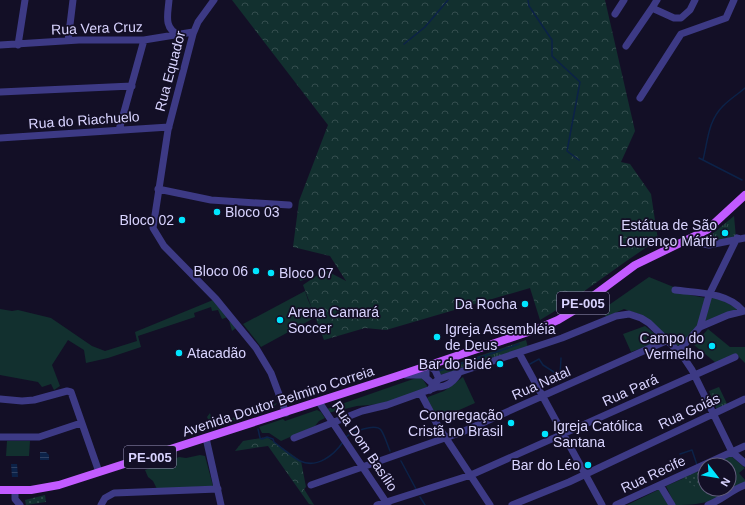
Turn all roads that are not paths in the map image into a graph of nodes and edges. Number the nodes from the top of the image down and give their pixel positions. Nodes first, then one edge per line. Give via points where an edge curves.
1 (26, 0) edge
2 (73, 0) edge
3 (169, 0) edge
4 (624, 0) edge
5 (657, 0) edge
6 (695, 0) edge
7 (734, 0) edge
8 (213, 1) edge
9 (652, 8) junction
10 (615, 14) dead end
11 (193, 32) junction
12 (179, 35) junction
13 (144, 40) junction
14 (68, 41) junction
15 (18, 44) junction
16 (0, 45) edge
17 (626, 46) dead end
18 (132, 86) junction
19 (0, 92) edge
20 (640, 98) dead end
21 (169, 127) junction
22 (119, 130) junction
23 (0, 138) edge
24 (158, 189) junction
25 (745, 195) edge
26 (289, 204) dead end
27 (737, 238) junction
28 (745, 238) edge
29 (685, 242) junction
30 (675, 290) dead end
31 (709, 295) junction
32 (744, 311) edge
33 (700, 327) junction
34 (668, 340) junction
35 (678, 352) junction
36 (519, 353) junction
37 (736, 357) dead end
38 (433, 366) junction
39 (402, 375) junction
40 (695, 375) junction
41 (426, 377) junction
42 (435, 385) junction
43 (421, 394) junction
44 (544, 396) junction
45 (0, 399) edge
46 (745, 399) edge
47 (319, 402) junction
48 (286, 413) junction
49 (714, 414) junction
50 (81, 423) junction
51 (334, 424) junction
52 (564, 435) junction
53 (0, 437) edge
54 (206, 438) junction
55 (294, 438) dead end
56 (446, 438) junction
57 (745, 446) edge
58 (732, 452) junction
59 (745, 463) edge
60 (364, 466) junction
61 (99, 472) junction
62 (584, 474) junction
63 (471, 475) junction
64 (311, 485) dead end
65 (660, 485) junction
66 (745, 485) edge
67 (218, 489) junction
68 (0, 490) edge
69 (15, 490) junction
70 (723, 503) edge
71 (16, 504) edge
72 (388, 504) edge
73 (101, 505) edge
74 (221, 505) edge
75 (377, 505) edge
76 (490, 505) edge
77 (512, 505) edge
78 (602, 505) edge
79 (616, 505) edge
80 (672, 505) edge
81 (708, 505) edge

1 - 15 street
2 - 14 street
3 - 12 street via 168,24 172,31
4 - 10 street
5 - 9 street
6 - 9 street via 690,10 681,18 674,18
7 - 20 street via 726,18 681,34
8 - 11 street, Rua Equador
9 - 17 street
11 - 12 street, Rua Vera Cruz
11 - 21 street, Rua Equador
12 - 13 street, Rua Vera Cruz
13 - 14 street, Rua Vera Cruz
13 - 18 street
14 - 15 street, Rua Vera Cruz
15 - 16 street, Rua Vera Cruz
18 - 19 street
18 - 22 street via 124,105
21 - 22 street, Rua do Riachuelo
21 - 24 street, Rua Equador
22 - 23 street, Rua do Riachuelo
24 - 26 street via 211,200
24 - 48 street, Rua Equador via 153,224 155,234 216,299 256,348 271,373
25 - 29 main road, PE-005 via 713,226
27 - 28 street
27 - 29 street via 709,245
27 - 31 street
29 - 38 main road, Avenida Doutor Belmino Correia / PE-005 via 635,265 558,320
30 - 31 street
31 - 32 street via 730,300
31 - 33 street
32 - 33 street
33 - 35 street
34 - 35 street
34 - 36 street via 641,318 623,314
34 - 44 street, Rua Natal
35 - 40 street
36 - 42 street via 460,371 449,384
36 - 44 street
37 - 40 street, Rua Pará
38 - 39 main road, Avenida Doutor Belmino Correia / PE-005
38 - 41 street via 426,370
38 - 42 street
39 - 41 street, Avenida Doutor Belmino Correia via 417,374
39 - 47 main road, Avenida Doutor Belmino Correia / PE-005
40 - 49 street
40 - 52 street, Rua Pará
41 - 42 street
42 - 43 street
43 - 51 street via 362,411
43 - 56 street
44 - 52 street
44 - 56 street, Rua Natal
45 - 50 street via 34,400 67,391 73,394
46 - 49 street, Rua Goiás
47 - 48 main road, Avenida Doutor Belmino Correia / PE-005
47 - 51 street, Rua Dom Basílio
48 - 54 main road, Avenida Doutor Belmino Correia / PE-005
49 - 58 street
49 - 62 street, Rua Goiás
50 - 53 street via 39,437
50 - 61 street
51 - 55 street
51 - 60 street, Rua Dom Basílio
52 - 62 street
52 - 63 street, Rua Pará
54 - 61 main road, Avenida Doutor Belmino Correia / PE-005
54 - 67 street
56 - 60 street, Rua Natal
56 - 63 street
57 - 58 street, Rua Recife
58 - 59 street
58 - 65 street, Rua Recife
60 - 64 street, Rua Natal
60 - 72 street, Rua Dom Basílio
61 - 69 main road, Avenida Doutor Belmino Correia / PE-005 via 44,489
62 - 77 street, Rua Goiás
62 - 78 street
63 - 72 street, Rua Pará
63 - 76 street
65 - 79 street, Rua Recife
65 - 80 street
66 - 70 street via 733,490
67 - 73 street via 114,493 105,498
67 - 74 street
68 - 69 main road, Avenida Doutor Belmino Correia / PE-005
69 - 71 street
70 - 81 street
72 - 75 street, Rua Pará

